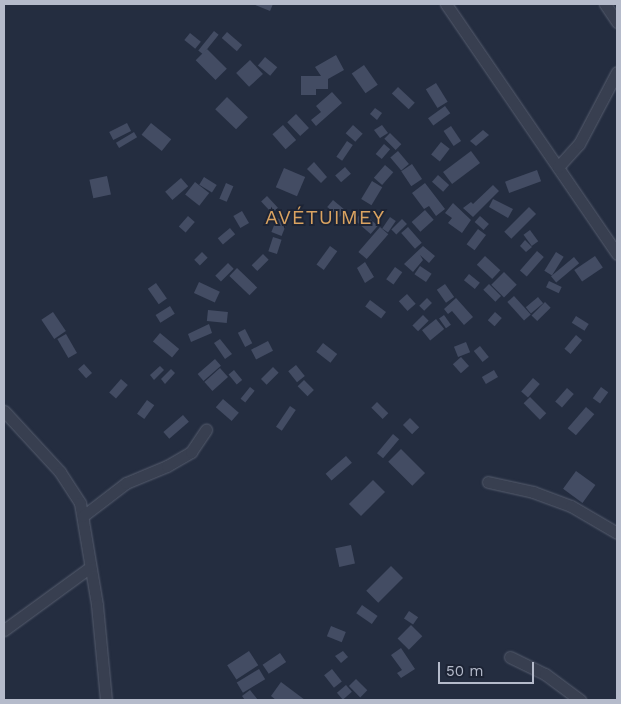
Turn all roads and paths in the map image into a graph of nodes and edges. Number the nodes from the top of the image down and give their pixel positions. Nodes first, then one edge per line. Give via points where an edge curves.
1 (446, 4) edge
2 (605, 4) edge
3 (617, 22) edge
4 (617, 72) edge
5 (558, 167) junction
6 (617, 254) edge
7 (4, 411) edge
8 (206, 430) dead end
9 (488, 482) dead end
10 (83, 516) junction
11 (617, 533) edge
12 (89, 568) junction
13 (4, 630) edge
14 (510, 657) dead end
15 (106, 700) edge
16 (580, 700) edge

1 - 5 street
2 - 3 street
4 - 5 street via 579,144
5 - 6 street
7 - 10 street via 60,472 80,503
8 - 10 street via 191,452 126,483
9 - 11 street via 533,492 570,506
10 - 12 street
12 - 13 street
12 - 15 street via 97,606
14 - 16 street via 545,674

